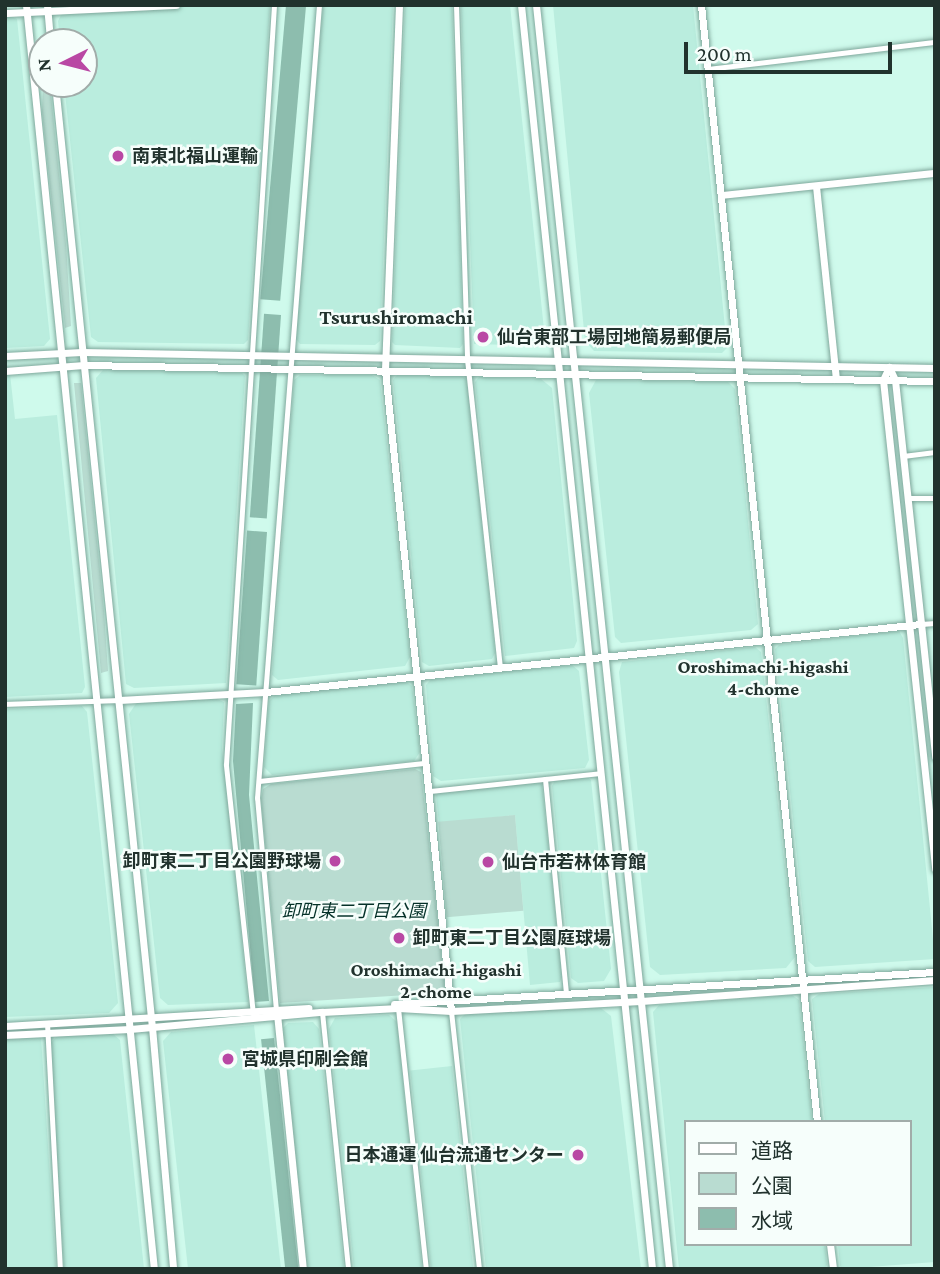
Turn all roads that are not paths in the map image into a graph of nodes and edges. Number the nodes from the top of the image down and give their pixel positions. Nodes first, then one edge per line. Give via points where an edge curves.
1 (176, 5) edge
2 (274, 5) edge
3 (319, 5) edge
4 (399, 5) edge
5 (456, 5) edge
6 (521, 5) edge
7 (536, 5) edge
8 (701, 5) edge
9 (47, 8) edge
10 (27, 9) edge
11 (5, 13) edge
12 (49, 28) edge
13 (935, 43) edge
14 (708, 69) junction
15 (56, 98) edge
16 (935, 173) edge
17 (816, 186) junction
18 (720, 195) junction
19 (82, 352) junction
20 (63, 354) junction
21 (251, 355) junction
22 (5, 356) edge
23 (292, 356) junction
24 (384, 358) junction
25 (467, 359) junction
26 (556, 361) junction
27 (575, 361) junction
28 (739, 365) junction
29 (83, 366) junction
30 (835, 366) junction
31 (889, 367) junction
32 (251, 368) junction
33 (288, 368) junction
34 (935, 368) edge
35 (64, 369) junction
36 (385, 370) junction
37 (5, 371) edge
38 (468, 372) junction
39 (576, 374) junction
40 (558, 375) junction
41 (740, 378) junction
42 (836, 379) junction
43 (884, 380) junction
44 (895, 380) junction
45 (935, 381) edge
46 (935, 452) edge
47 (903, 456) junction
48 (908, 498) junction
49 (935, 498) edge
50 (935, 623) edge
51 (921, 624) junction
52 (909, 625) junction
53 (767, 640) junction
54 (606, 657) junction
55 (589, 658) junction
56 (500, 668) junction
57 (417, 676) junction
58 (266, 692) junction
59 (230, 694) junction
60 (118, 700) junction
61 (97, 702) junction
62 (5, 704) edge
63 (935, 757) edge
64 (427, 763) junction
65 (600, 773) junction
66 (545, 779) junction
67 (259, 780) junction
68 (430, 791) junction
69 (935, 869) edge
70 (935, 972) edge
71 (935, 980) edge
72 (802, 984) junction
73 (640, 990) junction
74 (622, 991) junction
75 (566, 993) junction
76 (450, 1000) junction
77 (624, 1000) junction
78 (641, 1001) junction
79 (398, 1008) junction
80 (451, 1011) junction
81 (277, 1012) junction
82 (322, 1012) junction
83 (253, 1014) junction
84 (150, 1016) junction
85 (127, 1018) junction
86 (47, 1023) junction
87 (5, 1026) edge
88 (152, 1027) junction
89 (130, 1029) junction
90 (47, 1033) junction
91 (5, 1035) edge
92 (817, 1120) edge
93 (830, 1246) edge
94 (60, 1269) edge
95 (154, 1269) edge
96 (173, 1269) edge
97 (303, 1269) edge
98 (348, 1269) edge
99 (426, 1269) edge
100 (479, 1269) edge
101 (652, 1269) edge
102 (669, 1269) edge
103 (833, 1269) edge

1 - 9 street
2 - 21 street
3 - 23 street
4 - 24 street
5 - 25 street
6 - 26 street
7 - 27 street
8 - 14 street
9 - 10 street
9 - 12 street
10 - 11 street
10 - 20 street
13 - 14 street
14 - 18 street
15 - 19 street
16 - 17 street
17 - 18 street
17 - 30 street
18 - 28 street
19 - 20 street
19 - 21 street
19 - 29 street
20 - 22 street
20 - 35 street
21 - 23 street
21 - 32 street
23 - 24 street
23 - 33 street
24 - 25 street
24 - 36 street
25 - 26 street
25 - 38 street
26 - 27 street
26 - 40 street
27 - 28 street
27 - 39 street
28 - 30 street
28 - 41 street
29 - 32 street
29 - 35 street
29 - 60 street
30 - 31 street
30 - 42 street
31 - 34 street
31 - 43 street
31 - 44 street
32 - 33 street
32 - 59 street
33 - 36 street
33 - 58 street
35 - 37 street
35 - 61 street
36 - 38 street
36 - 57 street
38 - 40 street
38 - 56 street
39 - 40 street
39 - 41 street
39 - 54 street
40 - 55 street
41 - 42 street
41 - 53 street
42 - 43 street
43 - 44 street
43 - 52 street
44 - 45 street
44 - 47 street
46 - 47 street
47 - 48 street
48 - 49 street
48 - 51 street
50 - 51 street
51 - 52 street
51 - 63 street
52 - 53 street
52 - 69 street
53 - 54 street
53 - 72 street
54 - 55 street
54 - 73 street
55 - 56 street
55 - 65 street
56 - 57 street
57 - 58 street
57 - 64 street
58 - 59 street
58 - 67 street
59 - 60 street
59 - 83 street via 226,764
60 - 61 street
60 - 84 street
61 - 62 street
61 - 85 street
64 - 67 street
64 - 68 street
65 - 66 street
65 - 74 street
66 - 68 street
66 - 75 street
67 - 81 street
68 - 76 street
70 - 72 street
71 - 72 street
72 - 73 street
72 - 78 street
72 - 92 street
73 - 74 street
73 - 78 street
74 - 75 street
74 - 77 street
75 - 76 street
76 - 80 street
76 - 81 street
77 - 78 street
77 - 80 street
77 - 101 street
78 - 102 street
79 - 80 street
79 - 82 street
79 - 99 street
80 - 100 street
81 - 82 street
81 - 83 street
81 - 97 street
82 - 98 street
83 - 84 street
83 - 88 street
84 - 85 street
84 - 88 street
85 - 86 street
85 - 89 street
86 - 87 street
86 - 90 street
88 - 89 street
88 - 96 street
89 - 90 street
89 - 95 street
90 - 91 street
90 - 94 street
93 - 103 street

